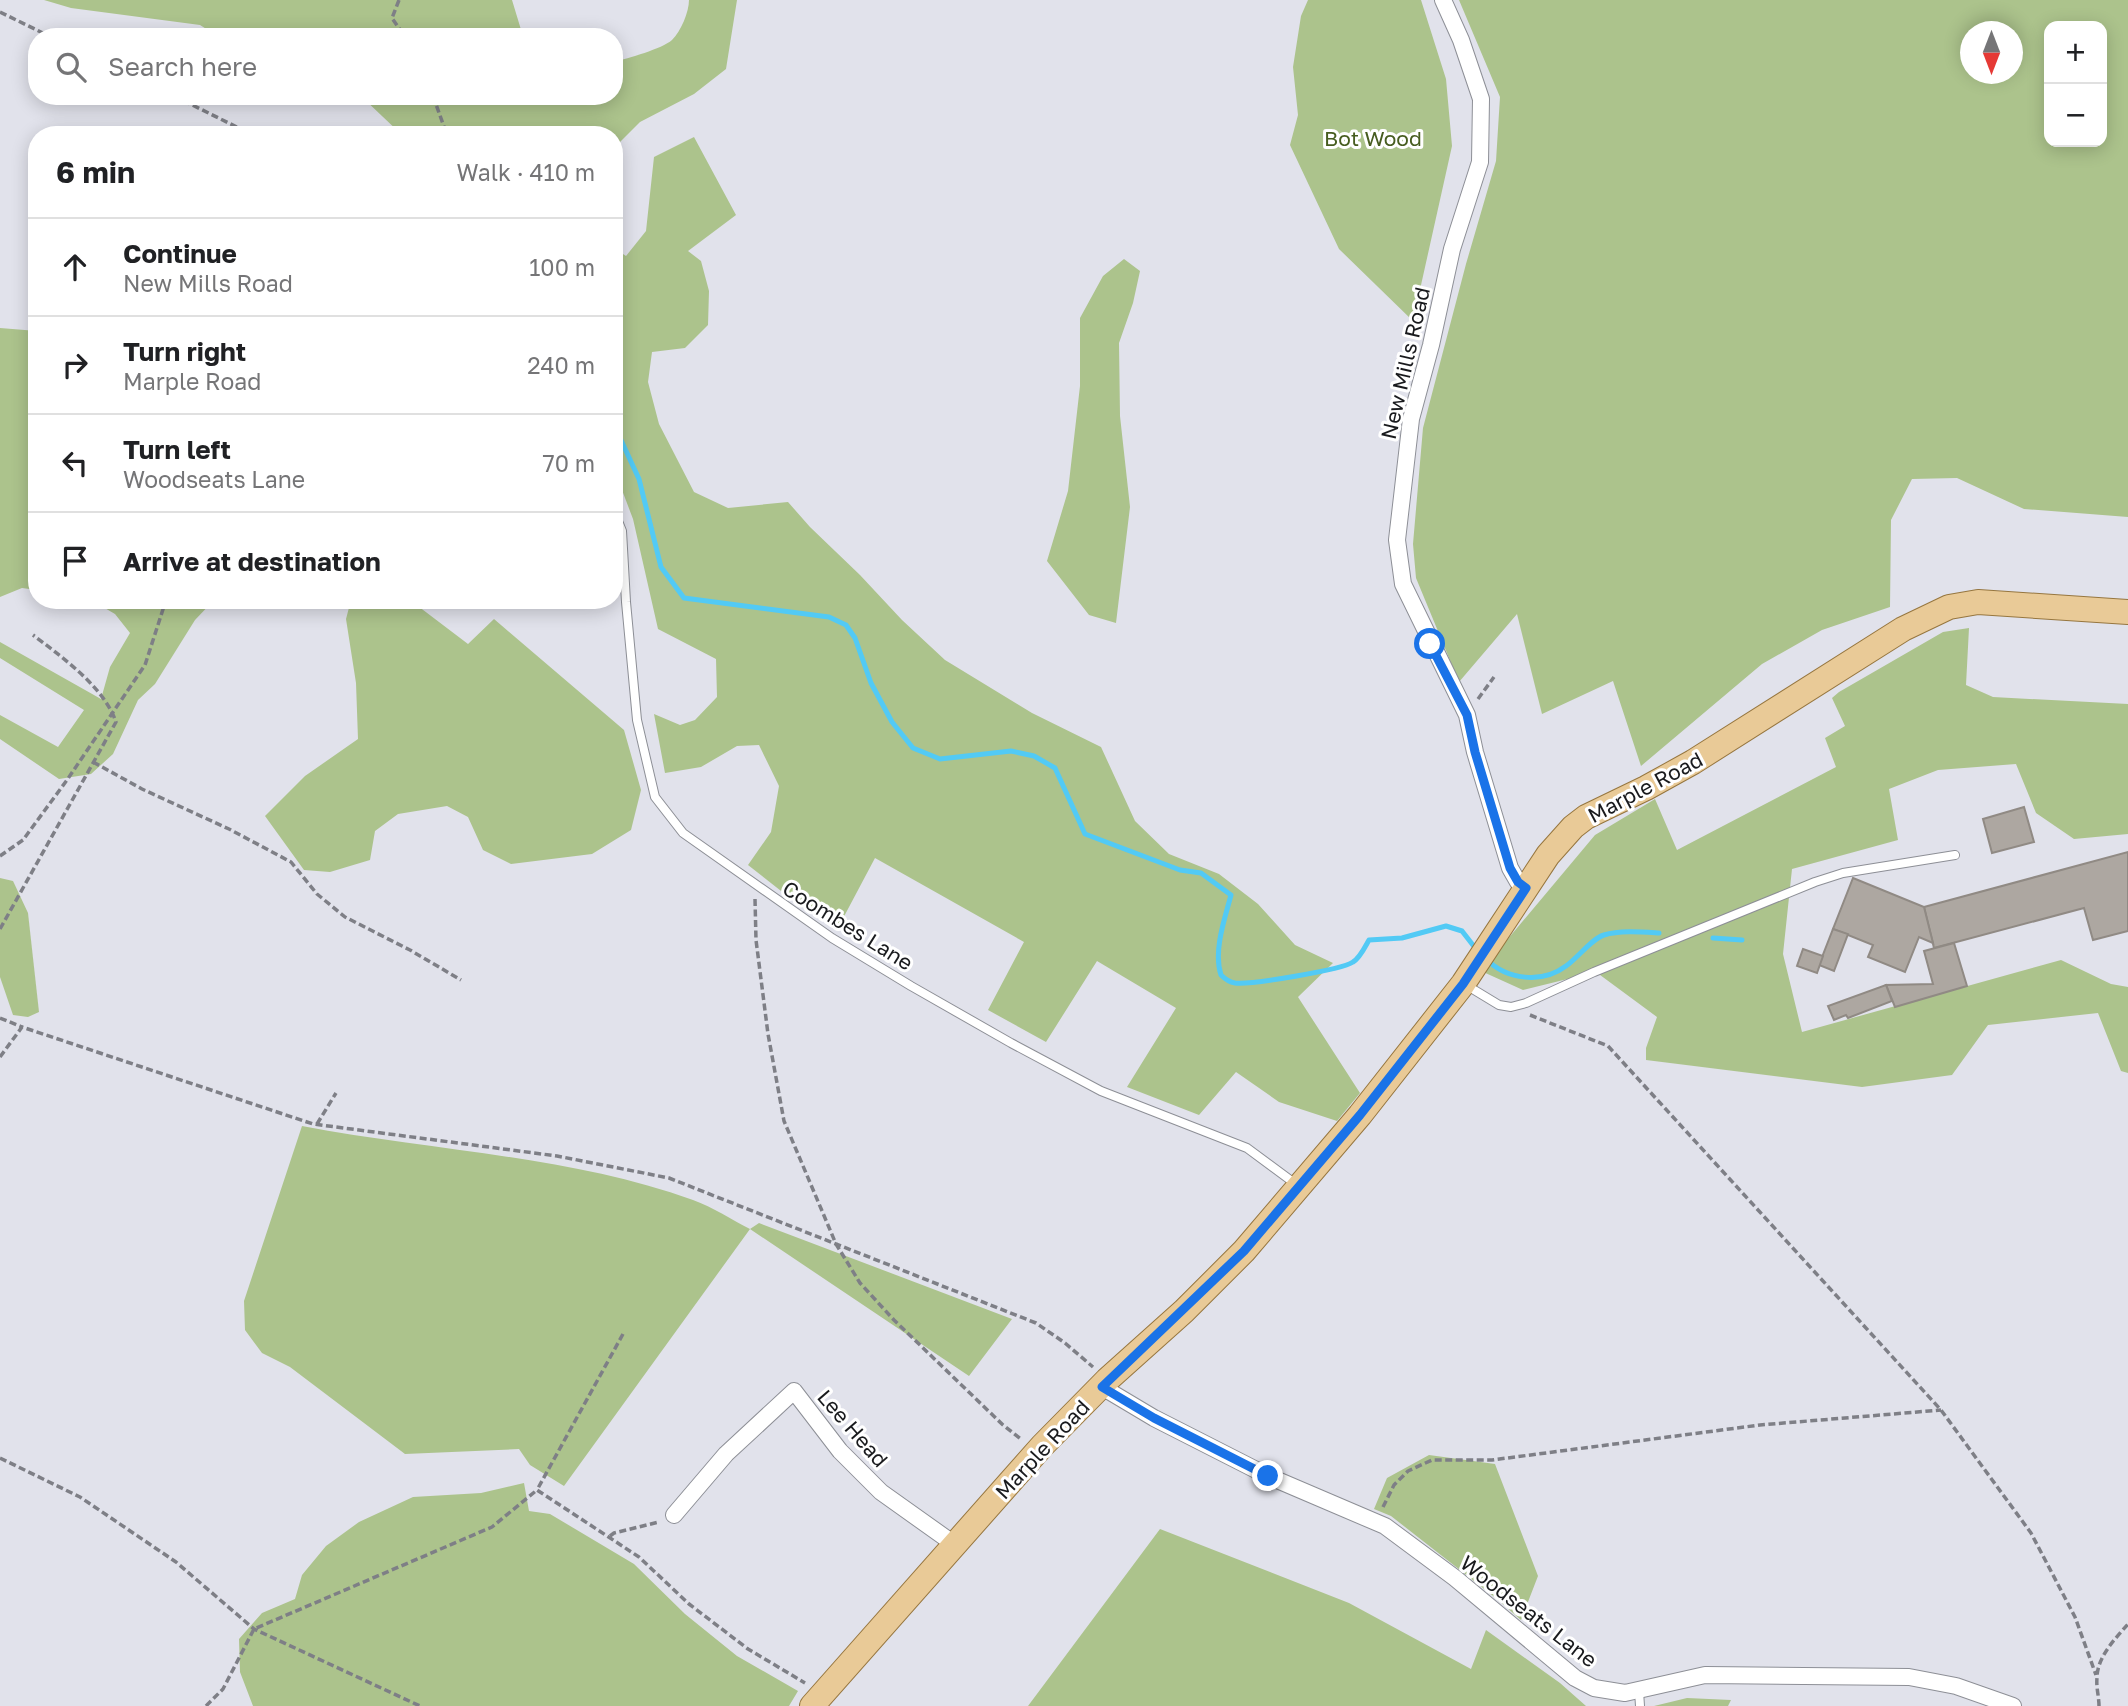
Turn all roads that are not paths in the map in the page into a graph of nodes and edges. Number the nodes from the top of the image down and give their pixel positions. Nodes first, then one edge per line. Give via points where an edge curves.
1 (1443, 0) edge
2 (623, 549) edge
3 (2128, 612) edge
4 (1955, 855) dead end
5 (1526, 888) junction
6 (1469, 974) junction
7 (1299, 1187) junction
8 (1105, 1384) junction
9 (674, 1515) road end
10 (954, 1544) junction
11 (1640, 1699) edge
12 (816, 1700) edge
13 (2013, 1706) edge

1 - 5 street, New Mills Road via 1481,99 1480,162 1452,249 1432,345 1410,419 1397,540 1403,584 1467,715 1510,868
2 - 7 lane, Coombes Lane via 638,720 655,797 683,832 831,938 1011,1043 1101,1091 1247,1148
3 - 5 main road, Marple Road via 1978,602 1949,607 1903,629 1693,762 1586,817 1548,855
4 - 6 lane via 1852,871 1815,882 1511,1007 1499,1005
5 - 6 main road, Marple Road
6 - 7 main road, Marple Road
7 - 8 main road, Marple Road via 1244,1251
8 - 10 main road, Marple Road
8 - 11 street, Woodseats Lane via 1154,1418 1268,1476 1385,1526 1575,1678 1594,1688
9 - 10 street, Lee Head via 726,1454 794,1391 840,1451 881,1492
10 - 12 main road, Marple Road
11 - 13 street, Woodseats Lane via 1704,1675 1909,1677 1956,1686

